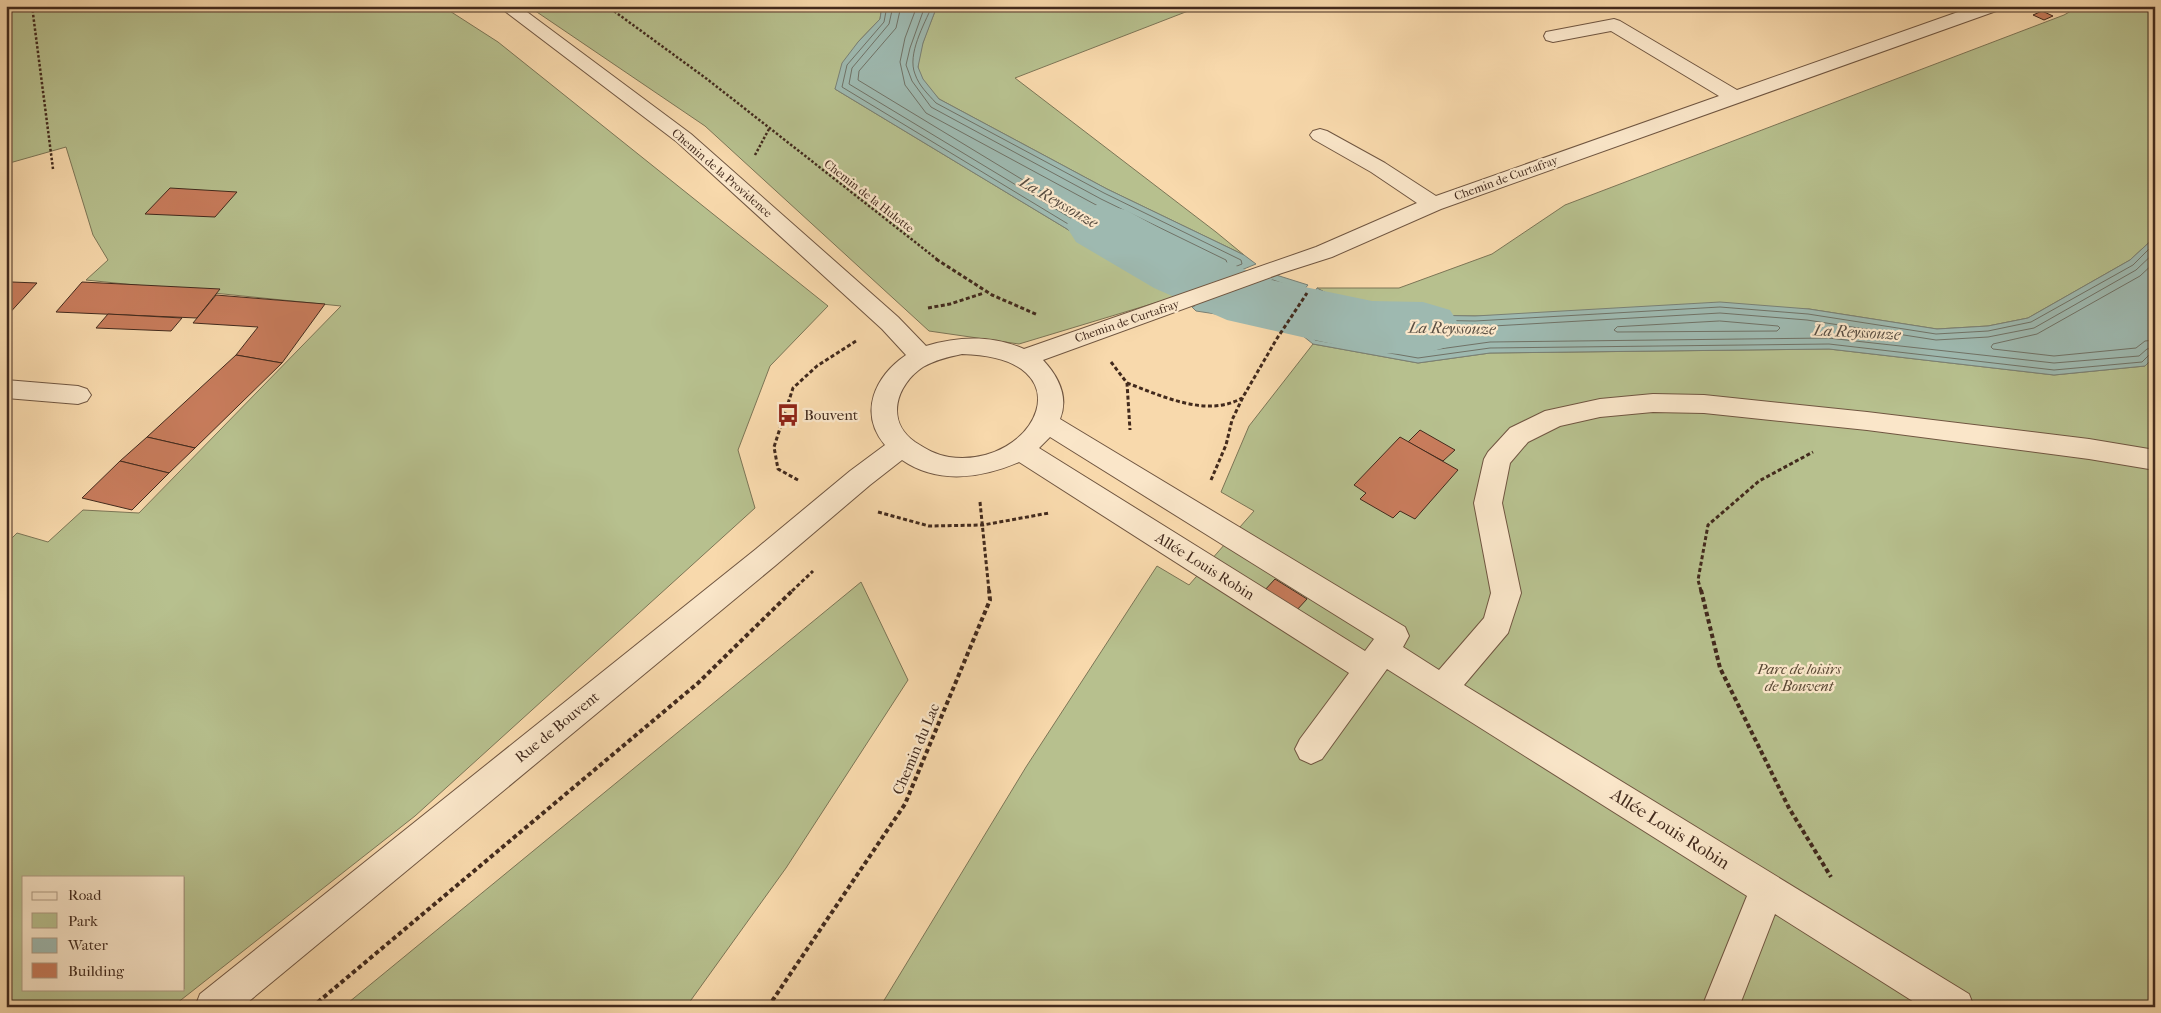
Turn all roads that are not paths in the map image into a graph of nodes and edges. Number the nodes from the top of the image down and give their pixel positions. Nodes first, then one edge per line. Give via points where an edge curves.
1 (507, 6) edge
2 (1992, 6) edge
3 (1553, 36) dead end
4 (1735, 97) junction
5 (1320, 135) dead end
6 (1433, 204) junction
7 (922, 357) junction
8 (1023, 358) junction
9 (6, 389) edge
10 (78, 395) dead end
11 (1047, 423) junction
12 (901, 447) junction
13 (1021, 450) junction
14 (2155, 460) edge
15 (1376, 660) junction
16 (1443, 688) junction
17 (1311, 749) dead end
18 (1767, 889) junction
19 (213, 1007) edge
20 (1720, 1007) edge
21 (1956, 1007) edge

1 - 7 street, Chemin de la Providence via 684,138 890,323
2 - 4 street, Chemin de Curtafray
3 - 4 street via 1614,25
4 - 6 street, Chemin de Curtafray
5 - 6 street via 1365,159
6 - 8 street, Chemin de Curtafray via 1324,252
7 - 8 street via 941,349 984,346
7 - 12 street via 901,371 887,389 882,409 887,429
8 - 11 street via 1045,380 1051,408
9 - 10 street
11 - 13 street
11 - 15 street via 1394,636
12 - 13 street via 915,457 952,467 977,466
12 - 19 street, Rue de Bouvent
13 - 15 street, Allée Louis Robin via 1091,495
14 - 16 street via 1867,421 1704,404 1653,403 1600,408 1554,418 1519,435 1497,459 1488,503 1506,593 1497,624
15 - 16 street, Allée Louis Robin
15 - 17 street
16 - 18 street, Allée Louis Robin
18 - 20 street
18 - 21 street, Allée Louis Robin

